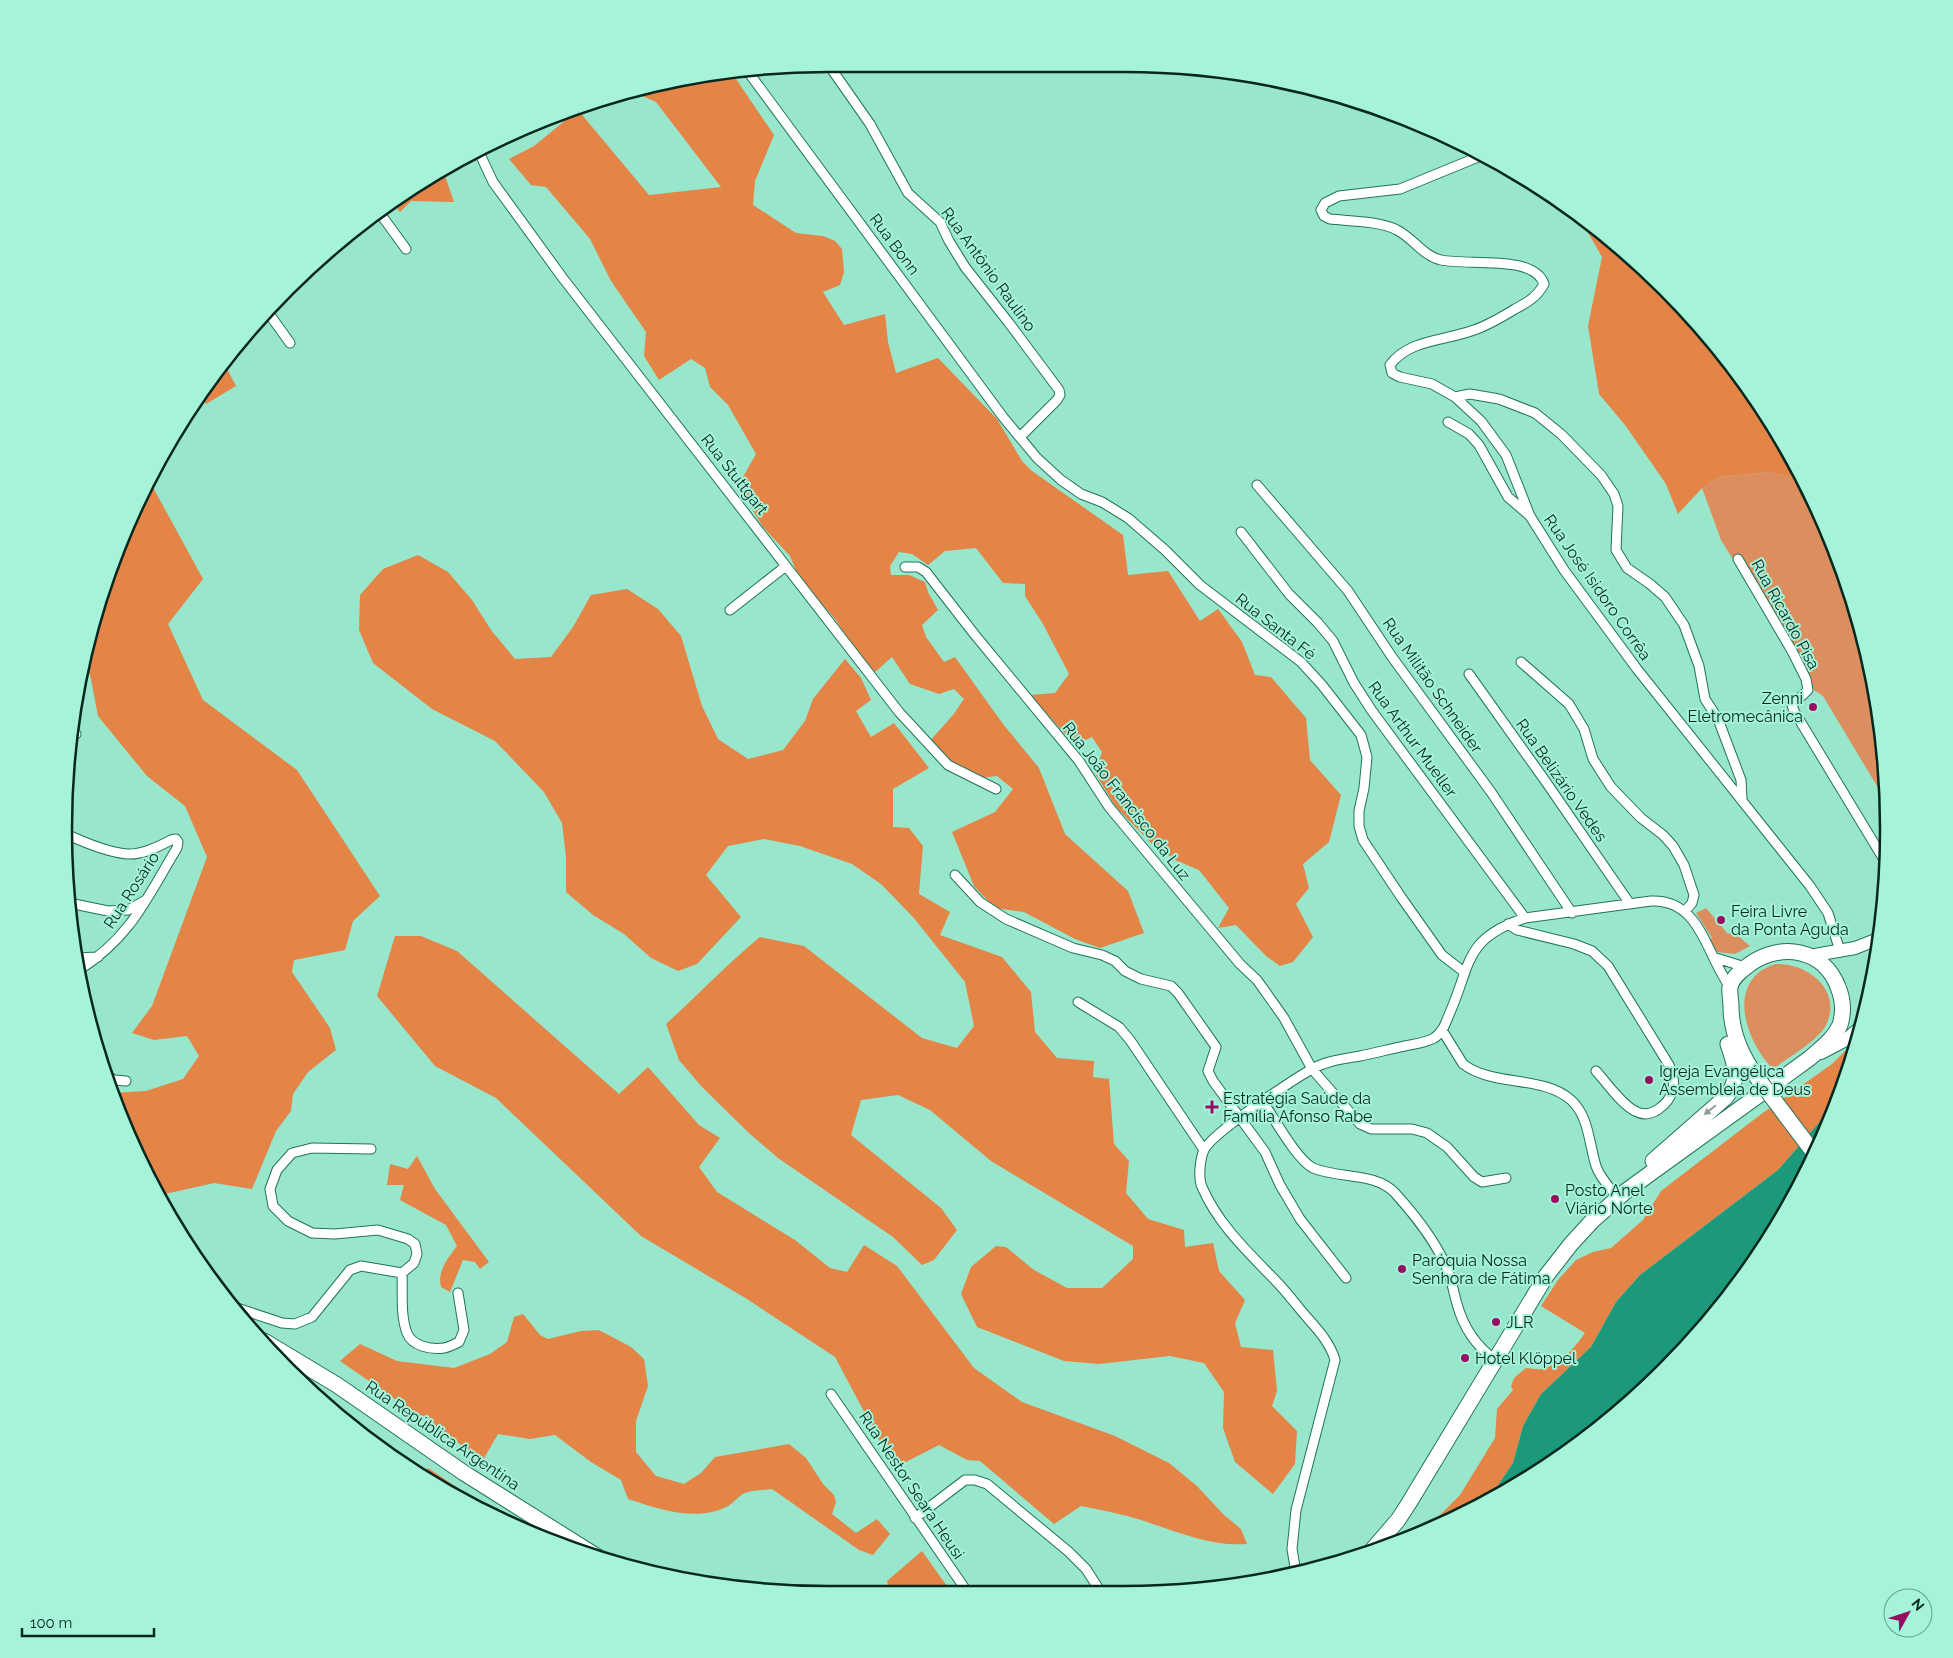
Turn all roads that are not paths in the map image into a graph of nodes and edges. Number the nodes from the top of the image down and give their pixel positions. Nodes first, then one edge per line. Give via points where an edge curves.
1 (834, 72) edge
2 (752, 77) edge
3 (482, 158) edge
4 (1474, 159) edge
5 (383, 218) edge
6 (406, 249) dead end
7 (272, 318) edge
8 (290, 343) dead end
9 (1455, 396) junction
10 (1448, 422) dead end
11 (1020, 437) junction
12 (1257, 485) dead end
13 (1530, 516) junction
14 (1241, 532) dead end
15 (1738, 559) dead end
16 (786, 566) junction
17 (906, 567) dead end
18 (730, 610) dead end
19 (1521, 662) dead end
20 (1469, 674) dead end
21 (996, 789) dead end
22 (1742, 799) junction
23 (72, 836) edge
24 (1880, 851) edge
25 (955, 875) dead end
26 (148, 899) junction
27 (1630, 904) junction
28 (77, 905) edge
29 (1685, 911) junction
30 (1572, 913) junction
31 (1525, 918) junction
32 (1508, 924) junction
33 (1872, 941) edge
34 (1840, 951) junction
35 (1809, 956) junction
36 (98, 957) junction
37 (1713, 957) junction
38 (84, 958) edge
39 (85, 965) edge
40 (1745, 967) junction
41 (1464, 972) junction
42 (1730, 988) junction
43 (1078, 1002) dead end
44 (1442, 1030) junction
45 (1852, 1035) edge
46 (1810, 1058) junction
47 (1312, 1069) junction
48 (1596, 1071) dead end
49 (116, 1080) edge
50 (126, 1081) dead end
51 (1263, 1102) junction
52 (1240, 1118) junction
53 (1810, 1147) edge
54 (371, 1149) dead end
55 (1204, 1150) junction
56 (1506, 1178) dead end
57 (1634, 1184) junction
58 (1618, 1198) junction
59 (402, 1273) junction
60 (1346, 1278) dead end
61 (458, 1293) dead end
62 (246, 1311) edge
63 (283, 1353) edge
64 (1495, 1360) junction
65 (831, 1394) dead end
66 (915, 1518) junction
67 (1398, 1520) junction
68 (1392, 1536) edge
69 (572, 1540) edge
70 (1381, 1540) edge
71 (1295, 1566) edge
72 (962, 1586) edge
73 (1097, 1586) edge

1 - 11 street, Rua Antônio Raulino via 870,124 908,193 940,222 965,267 1059,390 1057,400
2 - 11 street, Rua Bonn
3 - 16 street, Rua Stuttgart via 493,182 562,277
4 - 9 street, Rua José Isidoro Corrêa via 1400,190 1340,196 1325,203 1321,210 1330,219 1397,230 1421,250 1440,260 1508,264 1534,270 1542,278 1544,284 1539,293 1490,324 1415,346 1397,355 1390,366 1392,373 1400,377 1432,384
5 - 6 street
7 - 8 street
9 - 13 street, Rua José Isidoro Corrêa via 1481,420 1506,455
9 - 22 street via 1470,394 1499,399 1535,413 1601,475 1618,506 1616,550 1627,568 1665,597 1684,625 1699,666 1705,699 1718,720 1741,780
10 - 13 street via 1469,434 1480,445 1508,497
11 - 41 street, Rua Santa Fé via 1060,480 1128,518 1200,585 1301,662 1322,685 1361,735 1365,750 1364,788 1359,811 1363,840 1442,955
12 - 30 street, Rua Militão Schneider via 1348,591 1491,792
13 - 22 street, Rua José Isidoro Corrêa via 1564,570 1632,661
14 - 31 street, Rua Arthur Mueller via 1289,594 1333,641 1372,711
15 - 24 street, Rua Ricardo Pisa via 1806,678 1808,690 1792,705 1794,711
16 - 18 street
16 - 21 street, Rua Stuttgart via 899,712 948,765
17 - 47 street, Rua João Francisco da Luz via 918,567 926,572 974,636 1079,761 1109,807 1240,964 1257,980 1284,1018
19 - 29 street via 1569,704 1584,729 1593,760 1611,787 1673,846 1684,864 1694,895
20 - 27 street, Rua Belizário Vedes
22 - 34 street, Rua José Isidoro Corrêa via 1828,913
23 - 26 street, Rua Rosário via 127,854 140,853 176,840 176,848
25 - 52 street via 980,902 1006,919 1073,948 1115,960 1125,971 1141,979 1171,986 1216,1046 1208,1071
26 - 28 street via 128,910 108,911
26 - 36 street, Rua Rosário via 118,939
27 - 29 street via 1662,901
27 - 30 street
29 - 37 street via 1694,920
30 - 31 street
31 - 32 street
32 - 41 street via 1479,944
32 - 48 street via 1517,930 1592,951 1608,966 1669,1065 1673,1088 1668,1100 1654,1112 1641,1114 1632,1110
33 - 34 main road
34 - 35 main road
35 - 40 main road via 1778,951
35 - 46 main road via 1828,970 1842,996 1843,1007 1835,1033
36 - 38 street
36 - 39 street, Rua Rosário
37 - 40 street
37 - 42 street
40 - 42 main road
41 - 44 street
42 - 53 main road, bridge via 1739,1049
42 -> 57 main road via 1722,1003 1736,1081 1726,1097 1655,1158
43 - 55 street via 1119,1027
44 - 47 street via 1433,1038 1419,1043 1332,1060
44 - 58 street via 1468,1068 1500,1079 1553,1089 1570,1099 1584,1120 1597,1168
45 - 46 main road
46 - 57 main road
47 - 51 street
47 - 56 street, Rua João Francisco da Luz via 1360,1124 1371,1129 1412,1129 1427,1133 1447,1147 1482,1182
49 - 50 street
51 - 52 street
51 - 64 street via 1298,1154 1312,1167 1374,1180 1395,1194 1440,1254 1464,1324
52 - 55 street
52 - 60 street via 1265,1152 1300,1219
54 - 59 street via 312,1148 292,1153 277,1170 270,1189 273,1206 288,1221 312,1233 378,1230 408,1238 415,1244 417,1254 414,1263
55 - 71 street via 1201,1186 1224,1224 1320,1333 1335,1360 1296,1510 1292,1549
57 - 58 main road
58 - 64 main road via 1571,1244 1546,1276
59 - 61 street via 407,1333 415,1344 445,1348 459,1342 464,1330
59 - 62 street via 361,1266 350,1270 312,1317 295,1324
63 - 69 main road, Rua República Argentina via 337,1385 464,1473
64 - 67 main road
65 - 66 street, Rua Nestor Seara Heusi
66 - 72 street, Rua Nestor Seara Heusi
66 - 73 street via 965,1480 987,1484 1069,1552
67 - 68 main road
67 - 70 main road

